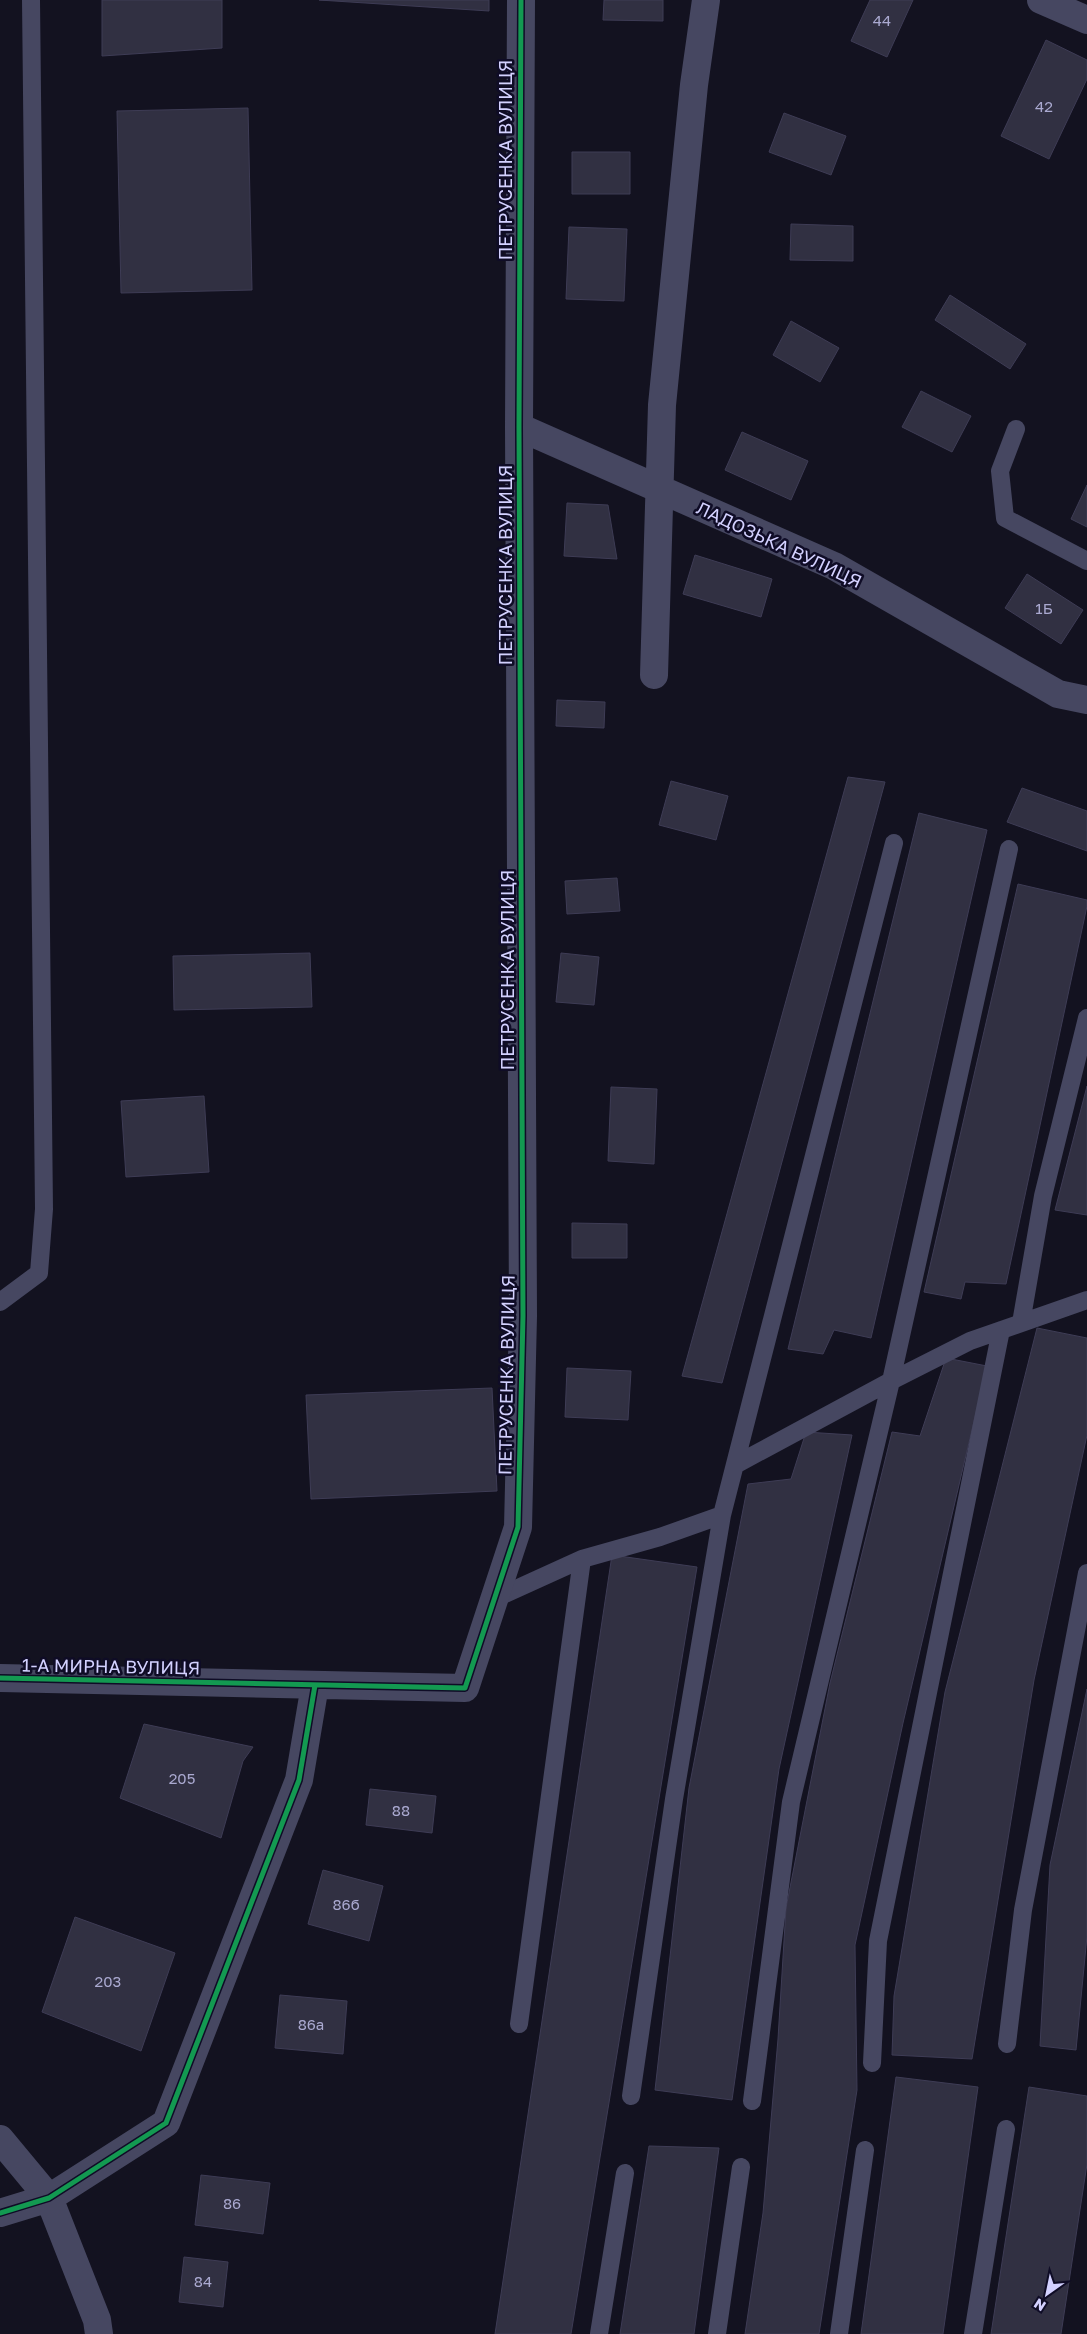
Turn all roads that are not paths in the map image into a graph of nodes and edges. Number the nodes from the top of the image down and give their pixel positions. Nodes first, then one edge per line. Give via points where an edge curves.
1 (31, 0) edge
2 (521, 0) edge
3 (706, 0) edge
4 (1041, 0) edge
5 (1087, 20) edge
6 (519, 428) junction
7 (1016, 429) dead end
8 (660, 490) junction
9 (1087, 561) edge
10 (654, 675) dead end
11 (1087, 700) edge
12 (894, 843) dead end
13 (1009, 849) dead end
14 (1087, 1018) edge
15 (1087, 1300) edge
16 (0, 1302) edge
17 (1022, 1323) junction
18 (1001, 1330) junction
19 (891, 1380) junction
20 (735, 1465) junction
21 (722, 1515) junction
22 (582, 1559) junction
23 (1087, 1573) edge
24 (494, 1599) junction
25 (0, 1678) edge
26 (222, 1683) joint
27 (315, 1685) junction
28 (519, 2024) dead end
29 (1007, 2044) dead end
30 (872, 2063) dead end
31 (631, 2096) dead end
32 (752, 2101) dead end
33 (1006, 2129) dead end
34 (0, 2139) edge
35 (865, 2150) dead end
36 (741, 2167) dead end
37 (625, 2173) dead end
38 (49, 2198) junction
39 (0, 2213) edge
40 (99, 2334) edge
41 (599, 2334) edge
42 (717, 2334) edge
43 (839, 2334) edge
44 (973, 2334) edge

1 - 16 lane via 44,1208 39,1273
2 - 6 street, ПЕТРУСЕНКА ВУЛИЦЯ
3 - 8 street via 694,85 663,395
4 - 5 street
6 - 8 street, ЛАДОЗЬКА ВУЛИЦЯ
6 - 24 street, ПЕТРУСЕНКА ВУЛИЦЯ via 523,1325 518,1527
7 - 9 lane via 1000,471 1005,518
8 - 10 street
8 - 11 street, ЛАДОЗЬКА ВУЛИЦЯ via 834,566 1058,694
12 - 20 lane
13 - 19 lane
14 - 17 lane via 1043,1196
15 - 17 lane
17 - 18 lane
18 - 19 lane via 970,1341
18 - 30 lane via 878,1941
19 - 20 lane
19 - 32 lane via 790,1802
20 - 21 lane
21 - 22 lane
21 - 31 lane via 674,1799
22 - 24 lane
22 - 28 lane
23 - 29 lane via 1023,1910
24 - 27 street, ПЕТРУСЕНКА ВУЛИЦЯ via 465,1688
25 - 26 street, 1-А МИРНА ВУЛИЦЯ
26 - 27 street, ПЕТРУСЕНКА ВУЛИЦЯ
27 - 38 street via 299,1780 166,2124
33 - 44 lane
34 - 38 street
35 - 43 lane
36 - 42 lane
37 - 41 lane
38 - 39 street
38 - 40 street via 97,2320

